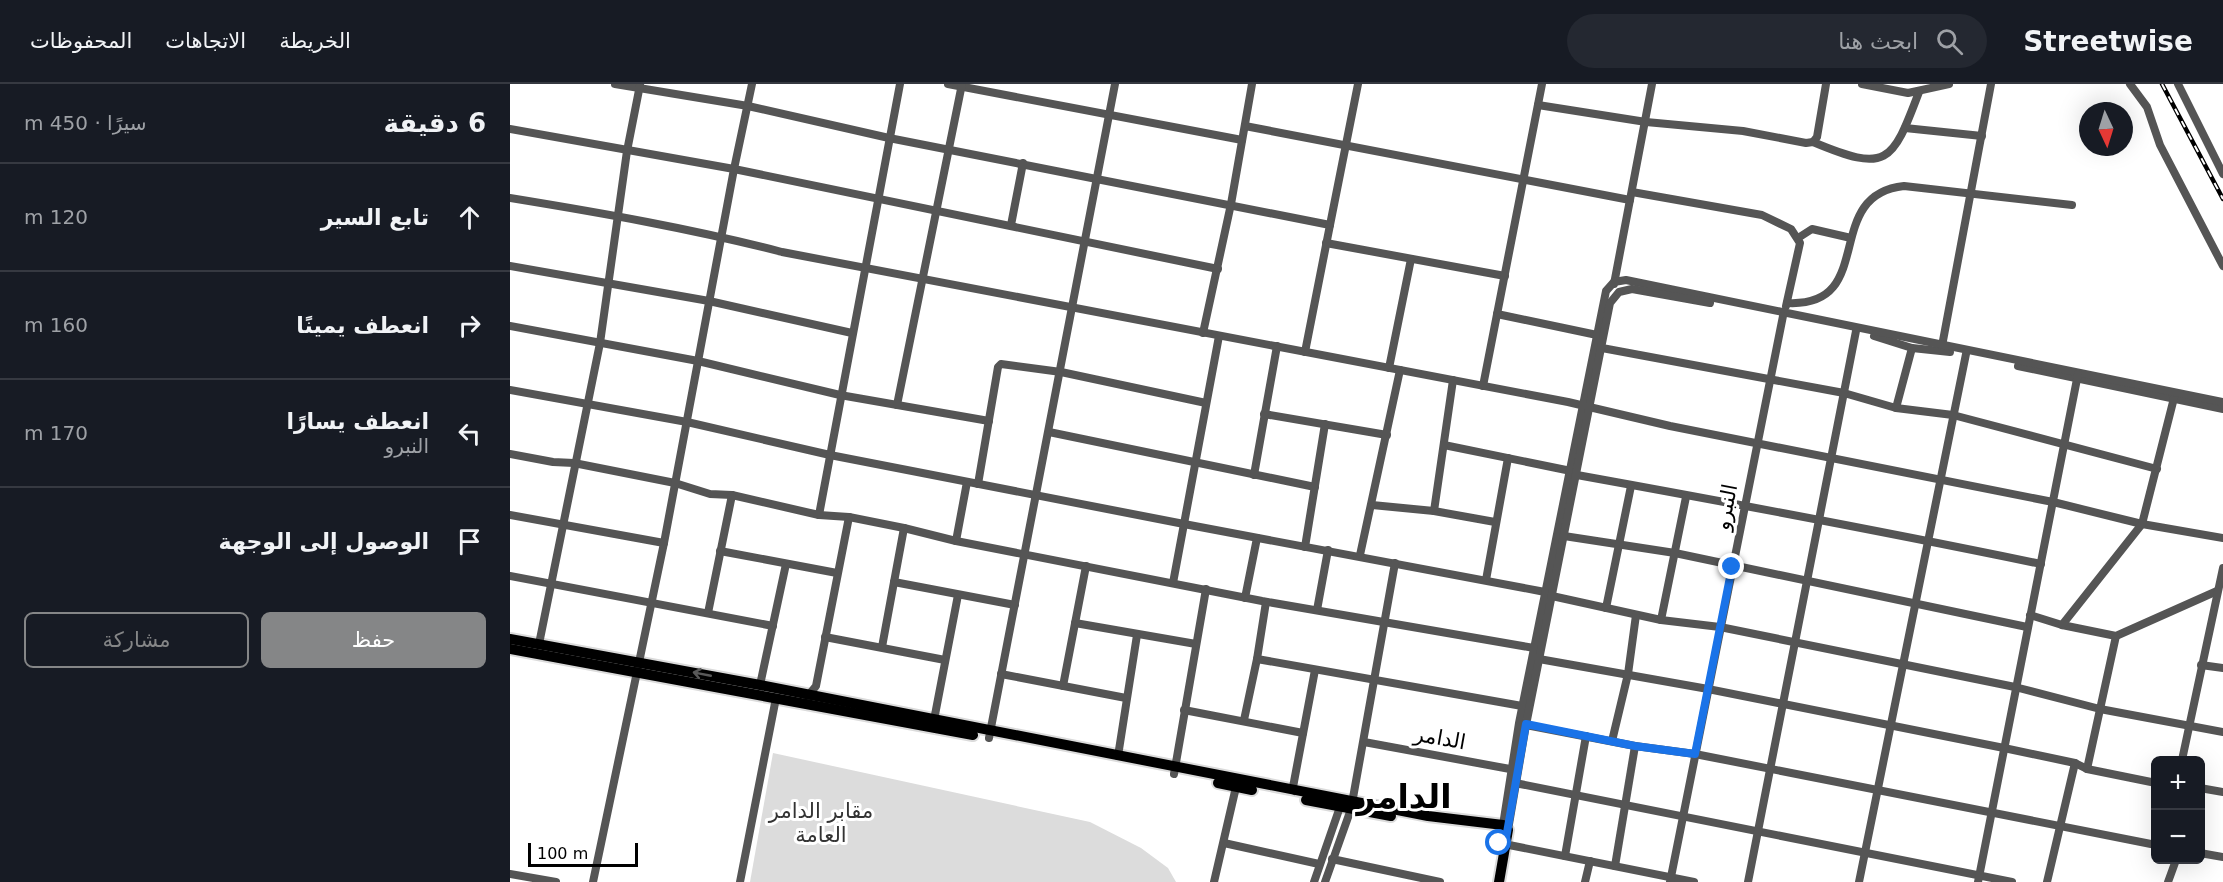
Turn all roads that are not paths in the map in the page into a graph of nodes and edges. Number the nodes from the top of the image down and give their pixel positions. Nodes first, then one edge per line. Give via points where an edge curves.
1 (615, 84) edge
2 (752, 84) edge
3 (900, 84) edge
4 (948, 84) edge
5 (1115, 84) edge
6 (1252, 84) edge
7 (1358, 84) edge
8 (1542, 84) edge
9 (1652, 84) edge
10 (1826, 84) edge
11 (1862, 84) edge
12 (1949, 84) edge
13 (1991, 84) edge
14 (2130, 84) edge
15 (2178, 84) edge
16 (962, 85) edge
17 (640, 86) edge
18 (1920, 92) junction
19 (1538, 105) junction
20 (748, 106) junction
21 (1109, 115) junction
22 (1646, 122) junction
23 (1245, 126) junction
24 (1905, 128) junction
25 (510, 129) edge
26 (1982, 136) junction
27 (890, 138) junction
28 (1242, 140) junction
29 (1814, 142) junction
30 (1346, 145) junction
31 (948, 148) junction
32 (627, 151) junction
33 (1023, 163) junction
34 (734, 169) junction
35 (2223, 174) edge
36 (1097, 177) junction
37 (1524, 178) junction
38 (1971, 194) junction
39 (1631, 196) junction
40 (510, 198) edge
41 (877, 199) junction
42 (1231, 204) junction
43 (2072, 205) dead end
44 (936, 210) junction
45 (618, 216) junction
46 (1011, 225) junction
47 (1330, 225) junction
48 (721, 236) junction
49 (1798, 238) junction
50 (1851, 238) junction
51 (1086, 240) junction
52 (1326, 243) junction
53 (1411, 259) junction
54 (510, 266) edge
55 (2223, 266) edge
56 (864, 268) junction
57 (1218, 269) junction
58 (1505, 276) junction
59 (922, 280) junction
60 (1614, 282) junction
61 (609, 283) junction
62 (709, 301) junction
63 (1610, 303) junction
64 (1786, 303) junction
65 (1073, 309) junction
66 (1497, 314) junction
67 (1783, 315) junction
68 (510, 327) edge
69 (1856, 331) junction
70 (852, 333) junction
71 (1203, 333) junction
72 (1219, 336) junction
73 (1597, 336) junction
74 (600, 343) junction
75 (1277, 346) junction
76 (1942, 346) junction
77 (1602, 348) junction
78 (1912, 348) junction
79 (1305, 352) junction
80 (1966, 354) junction
81 (698, 361) junction
82 (1389, 368) junction
83 (1400, 370) junction
84 (1061, 372) junction
85 (2078, 376) junction
86 (1454, 380) junction
87 (1769, 380) junction
88 (1483, 386) junction
89 (510, 390) edge
90 (1844, 393) junction
91 (840, 395) junction
92 (2174, 398) junction
93 (2223, 402) edge
94 (1206, 403) junction
95 (586, 404) junction
96 (897, 405) junction
97 (1587, 406) junction
98 (1896, 408) junction
99 (2223, 409) edge
100 (1264, 414) junction
101 (1953, 415) junction
102 (989, 421) junction
103 (687, 422) junction
104 (1325, 424) junction
105 (1049, 432) junction
106 (1387, 435) junction
107 (1757, 442) junction
108 (2065, 444) junction
109 (1444, 445) junction
110 (510, 454) edge
111 (830, 455) junction
112 (1508, 458) junction
113 (1832, 458) junction
114 (574, 463) junction
115 (1195, 463) junction
116 (2157, 469) junction
117 (1574, 473) junction
118 (1254, 475) junction
119 (1939, 480) junction
120 (967, 482) junction
121 (675, 483) junction
122 (978, 484) junction
123 (1631, 486) junction
124 (1315, 487) junction
125 (732, 495) junction
126 (1037, 495) junction
127 (1686, 497) junction
128 (2053, 502) junction
129 (1745, 504) junction
130 (1372, 505) junction
131 (1434, 511) junction
132 (510, 515) edge
133 (819, 515) junction
134 (849, 517) junction
135 (1820, 519) junction
136 (1495, 522) junction
137 (562, 523) junction
138 (2142, 524) junction
139 (1184, 525) junction
140 (904, 528) junction
141 (1564, 536) junction
142 (1257, 538) junction
143 (2223, 538) edge
144 (956, 541) junction
145 (1927, 541) junction
146 (664, 543) junction
147 (1618, 543) junction
148 (1305, 547) junction
149 (1328, 550) junction
150 (720, 551) junction
151 (1676, 553) junction
152 (1024, 555) junction
153 (1360, 555) junction
154 (1395, 563) junction
155 (786, 564) junction
156 (2041, 564) junction
157 (1086, 566) junction
158 (1732, 567) junction
159 (2223, 568) edge
160 (837, 573) junction
161 (510, 576) edge
162 (1486, 580) junction
163 (894, 582) junction
164 (1807, 582) junction
165 (1173, 583) junction
166 (550, 584) junction
167 (1206, 589) junction
168 (2217, 591) junction
169 (1548, 594) junction
170 (958, 595) junction
171 (1245, 598) junction
172 (652, 602) junction
173 (1266, 602) junction
174 (1914, 604) junction
175 (2214, 604) junction
176 (1014, 605) junction
177 (2223, 605) edge
178 (1606, 608) junction
179 (1317, 610) junction
180 (708, 613) junction
181 (1636, 615) junction
182 (2030, 615) junction
183 (1661, 620) junction
184 (1384, 621) junction
185 (1075, 623) junction
186 (2062, 625) junction
187 (773, 626) junction
188 (1720, 627) junction
189 (2028, 627) junction
190 (1137, 635) junction
191 (2116, 636) junction
192 (825, 637) junction
193 (510, 639) edge
194 (1796, 643) junction
195 (539, 644) junction
196 (1196, 644) junction
197 (882, 647) junction
198 (1534, 648) junction
199 (510, 649) edge
200 (1257, 659) junction
201 (1539, 659) junction
202 (945, 660) junction
203 (1903, 664) junction
204 (2201, 664) junction
205 (639, 667) junction
206 (2223, 668) edge
207 (1315, 670) junction
208 (1001, 674) junction
209 (1628, 674) junction
210 (1375, 681) junction
211 (760, 685) junction
212 (1063, 686) junction
213 (2015, 687) junction
214 (1708, 688) junction
215 (776, 698) junction
216 (1126, 698) junction
217 (806, 699) junction
218 (1783, 704) junction
219 (1522, 706) junction
220 (2100, 709) junction
221 (1184, 710) junction
222 (934, 720) junction
223 (1244, 720) junction
224 (1526, 724) junction
225 (1889, 725) junction
226 (2189, 727) junction
227 (2223, 732) edge
228 (1303, 733) junction
229 (990, 735) junction
230 (1586, 736) junction
231 (1612, 741) junction
232 (1364, 742) junction
233 (1635, 746) junction
234 (2004, 748) junction
235 (1695, 754) junction
236 (1118, 756) junction
237 (2183, 756) edge
238 (2075, 763) junction
239 (1510, 769) junction
240 (1771, 769) junction
241 (2087, 769) junction
242 (1175, 771) junction
243 (2151, 782) edge
244 (1515, 783) junction
245 (1236, 787) junction
246 (2205, 789) edge
247 (1295, 790) junction
248 (1878, 791) junction
249 (2223, 792) edge
250 (1576, 795) junction
251 (1346, 804) junction
252 (1627, 806) junction
253 (1991, 814) junction
254 (1683, 818) junction
255 (2060, 827) junction
256 (1758, 833) junction
257 (1504, 835) junction
258 (1224, 843) junction
259 (2151, 844) edge
260 (1864, 854) junction
261 (2205, 854) edge
262 (1565, 856) junction
263 (2223, 857) edge
264 (1332, 859) junction
265 (1590, 861) junction
266 (1319, 864) junction
267 (2175, 864) edge
268 (1615, 866) junction
269 (510, 874) edge
270 (1670, 879) edge
271 (1978, 879) edge
272 (556, 882) edge
273 (593, 882) edge
274 (740, 882) edge
275 (1214, 882) edge
276 (1314, 882) edge
277 (1325, 882) edge
278 (1440, 882) edge
279 (1492, 882) edge
280 (1499, 882) edge
281 (1585, 882) edge
282 (1694, 882) edge
283 (1748, 882) edge
284 (1859, 882) edge
285 (2012, 882) edge
286 (2047, 882) edge
287 (2169, 882) edge

1 - 17 street
2 - 20 street
3 - 27 street
4 - 16 street
5 - 21 street
6 - 23 street
7 - 30 street
8 - 19 street
9 - 22 street
10 - 29 street
11 - 18 street
12 - 18 street
13 - 26 street
14 - 55 street via 2147,107 2160,145
15 - 35 street
16 - 21 street
16 - 31 street
17 - 20 street
17 - 32 street
18 - 24 street
19 - 22 street
19 - 37 street
20 - 27 street
20 - 34 street
21 - 28 street
21 - 36 street
22 - 29 street
22 - 39 street
23 - 28 street
23 - 30 street
24 - 26 street
24 - 29 street via 1890,154 1882,159 1851,157
25 - 32 street
26 - 38 street
27 - 31 street
27 - 41 street
28 - 42 street
30 - 37 street
30 - 47 street
31 - 33 street
31 - 44 street
32 - 34 street
32 - 45 street
33 - 36 street
33 - 46 street
34 - 41 street
34 - 48 street
36 - 42 street
36 - 51 street
37 - 39 street
37 - 58 street
38 - 43 street
38 - 50 street via 1904,186 1887,188 1865,203
38 - 76 street
39 - 49 street via 1762,215 1782,222
39 - 60 street
40 - 45 street
41 - 44 street
41 - 56 street
42 - 47 street
42 - 57 street
44 - 46 street
44 - 59 street
45 - 48 street
45 - 61 street
46 - 51 street
47 - 52 street
48 - 56 street
48 - 62 street
49 - 50 street via 1812,229
49 - 64 street, النبرو
50 - 64 street via 1839,279 1828,293 1807,304
51 - 57 street
51 - 65 street
52 - 53 street
52 - 79 street
53 - 58 street
53 - 82 street
54 - 61 street
56 - 59 street
56 - 70 street
57 - 71 street
58 - 66 street
59 - 65 street
59 - 96 street
60 - 63 street
60 - 67 street via 1626,280
60 - 73 street via 1606,291
61 - 62 street
61 - 74 street
62 - 70 street
62 - 81 street
63 - 67 street via 1619,292 1632,289
63 - 77 street
64 - 67 street, النبرو
65 - 71 street
65 - 84 street
66 - 73 street
66 - 88 street
67 - 69 street
67 - 76 street
67 - 87 street, النبرو
68 - 74 street
69 - 78 street
69 - 90 street
70 - 91 street
71 - 72 street
72 - 75 street
72 - 94 street
73 - 97 street
74 - 81 street
74 - 95 street
75 - 79 street
75 - 100 street
76 - 85 street
77 - 87 street
77 - 97 street
78 - 80 street
78 - 98 street
79 - 82 street
80 - 85 street
80 - 101 street
81 - 91 street
81 - 103 street
82 - 83 street
83 - 86 street
83 - 106 street
84 - 94 street
84 - 102 street via 1001,364
84 - 105 street
85 - 92 street
85 - 93 street
85 - 108 street
86 - 88 street
86 - 109 street
87 - 90 street
87 - 107 street, النبرو
88 - 97 street
89 - 95 street
90 - 98 street
90 - 113 street
91 - 96 street
91 - 111 street
92 - 99 street
92 - 116 street
94 - 115 street
95 - 103 street
95 - 114 street
96 - 102 street
97 - 107 street
97 - 117 street
98 - 101 street
100 - 104 street
100 - 118 street
101 - 108 street
101 - 119 street
102 - 122 street
103 - 111 street
103 - 121 street
104 - 106 street
104 - 124 street
105 - 115 street
105 - 126 street
106 - 130 street
107 - 113 street
107 - 129 street, النبرو
108 - 116 street
108 - 128 street
109 - 112 street
109 - 131 street
110 - 114 street
111 - 120 street
111 - 133 street
112 - 117 street
112 - 136 street
113 - 119 street
113 - 135 street
114 - 121 street
114 - 137 street
115 - 118 street
115 - 139 street
116 - 138 street
117 - 123 street
117 - 141 street
117 - 169 street
118 - 124 street
119 - 128 street
119 - 145 street
120 - 122 street
120 - 144 street
121 - 125 street via 710,494
121 - 146 street
122 - 126 street
123 - 127 street
123 - 147 street
124 - 148 street
125 - 133 street
125 - 150 street
126 - 139 street
126 - 152 street
127 - 129 street
127 - 151 street
128 - 138 street
128 - 156 street
129 - 135 street
129 - 158 street, النبرو
130 - 131 street
130 - 153 street
131 - 136 street
132 - 137 street
133 - 134 street
134 - 140 street
134 - 160 street
135 - 145 street
135 - 164 street
136 - 162 street
137 - 146 street
137 - 166 street
138 - 143 street
138 - 186 street
139 - 142 street
139 - 165 street
140 - 144 street
140 - 163 street
141 - 147 street
141 - 169 street
142 - 148 street
142 - 171 street
144 - 152 street
145 - 156 street
145 - 174 street
146 - 172 street
147 - 151 street
147 - 178 street
148 - 149 street
149 - 153 street
149 - 179 street
150 - 155 street
150 - 180 street
151 - 158 street
151 - 183 street
152 - 157 street
152 - 176 street
153 - 154 street
154 - 162 street
154 - 184 street
155 - 160 street
155 - 187 street
156 - 182 street
157 - 165 street
157 - 185 street
158 - 164 street
158 - 188 street, النبرو
159 - 168 street
160 - 192 street
161 - 166 street
162 - 169 street
163 - 170 street
163 - 197 street
164 - 174 street
164 - 194 street
165 - 167 street
166 - 172 street
166 - 195 street
167 - 171 street
167 - 196 street
168 - 175 street
168 - 191 street
169 - 178 street
169 - 198 street
169 - 201 street
170 - 176 street
170 - 202 street
171 - 173 street
172 - 180 street
172 - 205 street
173 - 179 street
173 - 200 street
174 - 189 street
174 - 203 street
175 - 177 street
175 - 204 street
176 - 208 street
178 - 181 street
179 - 184 street
180 - 187 street
181 - 183 street
181 - 209 street
182 - 186 street
182 - 189 street
183 - 188 street
184 - 198 street
184 - 210 street
185 - 190 street
185 - 212 street
186 - 191 street
187 - 211 street
188 - 194 street
188 - 214 street, النبرو
189 - 213 street
190 - 196 street
190 - 216 street
191 - 220 street
192 - 197 street
192 - 217 street via 816,686
193 - 195 main road
194 - 203 street
194 - 218 street
195 - 205 main road
196 - 221 street
197 - 202 street
198 - 219 street
199 - 205 main road
200 - 207 street
200 - 223 street
201 - 209 street
201 - 224 street
202 - 222 street
203 - 213 street
203 - 225 street
204 - 206 street
204 - 226 street
211 -> 205 main road
205 - 215 main road
205 - 273 street
207 - 210 street
207 - 228 street
208 - 212 street
208 - 229 street
209 - 214 street
209 - 231 street
210 - 219 street
210 - 232 street
211 - 217 main road
212 - 216 street
213 - 220 street
213 - 234 street
214 - 218 street
214 - 235 street, النبرو
215 - 217 main road
215 - 274 street
216 - 236 street
217 - 222 main road
217 - 229 main road
218 - 225 street
218 - 240 street
219 - 239 street
220 - 226 street
220 - 241 street
221 - 223 street
221 - 242 street
222 - 229 main road
223 - 228 street
224 - 230 street
224 - 244 street
225 - 234 street
225 - 248 street
226 - 227 street
226 - 237 street
228 - 247 street
229 - 236 main road
229 - 242 main road
230 - 231 street
230 - 250 street
231 - 233 street
232 - 239 street, الدامر
232 - 251 street
233 - 235 street
233 - 252 street
234 - 238 street
234 - 253 street
235 - 240 street
235 - 254 street, النبرو
236 - 242 main road
238 - 241 street
238 - 255 street
239 - 257 street
240 - 248 street
240 - 256 street
241 - 243 street
242 - 245 main road
242 - 247 main road
244 - 250 street
244 - 257 street
245 - 251 main road
245 - 258 street
246 - 249 street
247 - 251 main road
248 - 253 street
248 - 260 street
250 - 252 street
250 - 262 street
251 - 257 main road via 1428,816
251 - 264 street
251 - 266 street
252 - 254 street
252 - 268 street
253 - 255 street
253 - 271 street
254 - 256 street
254 - 270 street, النبرو
255 - 259 street
255 - 286 street
256 - 260 street
256 - 283 street
257 - 262 street
257 - 279 main road
257 - 280 main road
258 - 266 street
258 - 275 street
260 - 271 street
260 - 284 street
261 - 263 street
262 - 265 street
264 - 277 street
264 - 278 street
265 - 268 street
265 - 281 street
266 - 276 street
267 - 287 street
268 - 270 street
269 - 272 street
270 - 282 street
271 - 285 street

